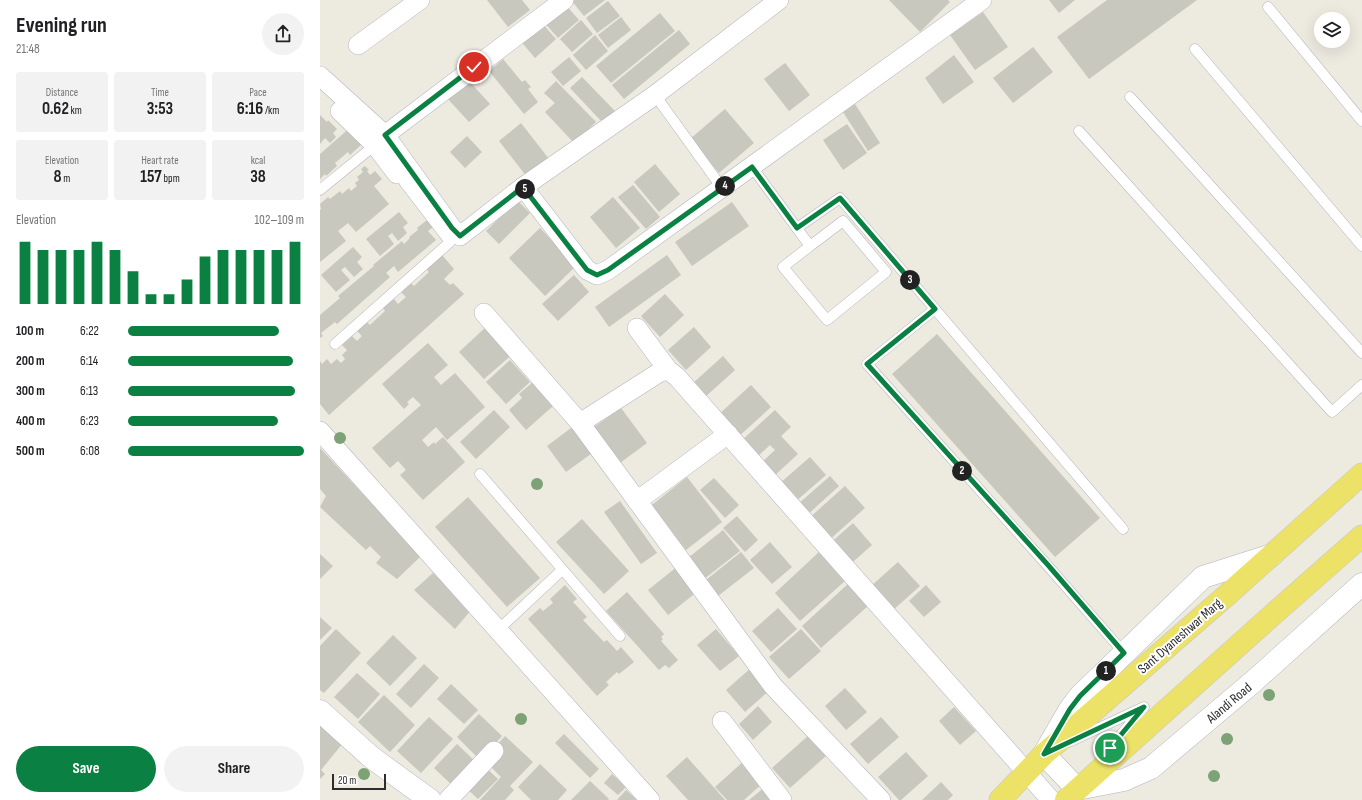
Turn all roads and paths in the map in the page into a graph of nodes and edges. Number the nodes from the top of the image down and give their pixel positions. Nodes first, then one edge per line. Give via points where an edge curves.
1 (420, 0) edge
2 (564, 0) edge
3 (779, 0) edge
4 (982, 0) edge
5 (959, 7) edge
6 (1268, 8) dead end
7 (358, 45) dead end
8 (1195, 49) dead end
9 (320, 76) edge
10 (655, 95) junction
11 (1130, 97) dead end
12 (1362, 121) edge
13 (1079, 131) dead end
14 (380, 140) junction
15 (752, 167) junction
16 (404, 182) joint
17 (523, 187) junction
18 (722, 188) junction
19 (320, 190) edge
20 (797, 228) junction
21 (810, 246) junction
22 (1362, 246) edge
23 (935, 309) junction
24 (484, 313) dead end
25 (637, 328) dead end
26 (335, 344) dead end
27 (1362, 353) edge
28 (668, 370) junction
29 (1362, 385) edge
30 (580, 423) junction
31 (320, 431) edge
32 (728, 434) junction
33 (480, 474) dead end
34 (1362, 474) edge
35 (637, 501) junction
36 (1123, 529) dead end
37 (1362, 536) edge
38 (1272, 555) junction
39 (562, 570) junction
40 (1362, 584) edge
41 (498, 630) junction
42 (620, 636) dead end
43 (1124, 653) junction
44 (320, 711) edge
45 (722, 722) dead end
46 (494, 751) dead end
47 (1044, 754) junction
48 (1026, 773) junction
49 (1072, 795) edge
50 (430, 800) edge
51 (448, 800) edge
52 (650, 800) edge
53 (782, 800) edge
54 (881, 800) edge
55 (1000, 800) edge
56 (1051, 800) edge

1 - 7 street
2 - 14 street
3 - 10 street
4 - 5 street
5 - 15 street
6 - 12 lane
8 - 22 lane
9 - 14 street via 341,95
10 - 17 street
10 - 18 lane
11 - 27 lane
13 - 29 lane via 1332,412
14 - 16 street
14 - 17 street via 460,236
14 - 19 lane
15 - 18 street
15 - 20 lane
16 - 26 lane via 450,242
17 - 18 street via 587,270 597,275 608,270
20 - 21 lane
20 - 23 lane via 840,198
21 - 21 lane via 783,267 827,320 886,272 843,221
23 - 36 lane
23 - 43 lane via 867,364
24 - 30 street
25 - 28 street
28 - 30 street via 660,372
28 - 32 street via 678,377
30 - 35 street
31 - 41 street
32 - 35 street
32 - 48 street
33 - 39 lane
34 - 38 main road, Sant Dyaneshwar Marg
35 - 54 street via 773,686
37 - 49 main road
38 - 43 street via 1203,577
38 - 47 main road, Sant Dyaneshwar Marg
39 - 41 lane
39 - 42 lane
40 - 49 street, Alandi Road via 1249,686 1151,768 1124,780
41 - 52 street
43 - 47 street via 1080,696
44 - 50 street via 372,757
45 - 53 street
46 - 51 street
47 - 48 main road, Sant Dyaneshwar Marg
47 - 49 street
47 - 49 lane via 1144,707
48 - 55 main road, Sant Dyaneshwar Marg
48 - 56 street

